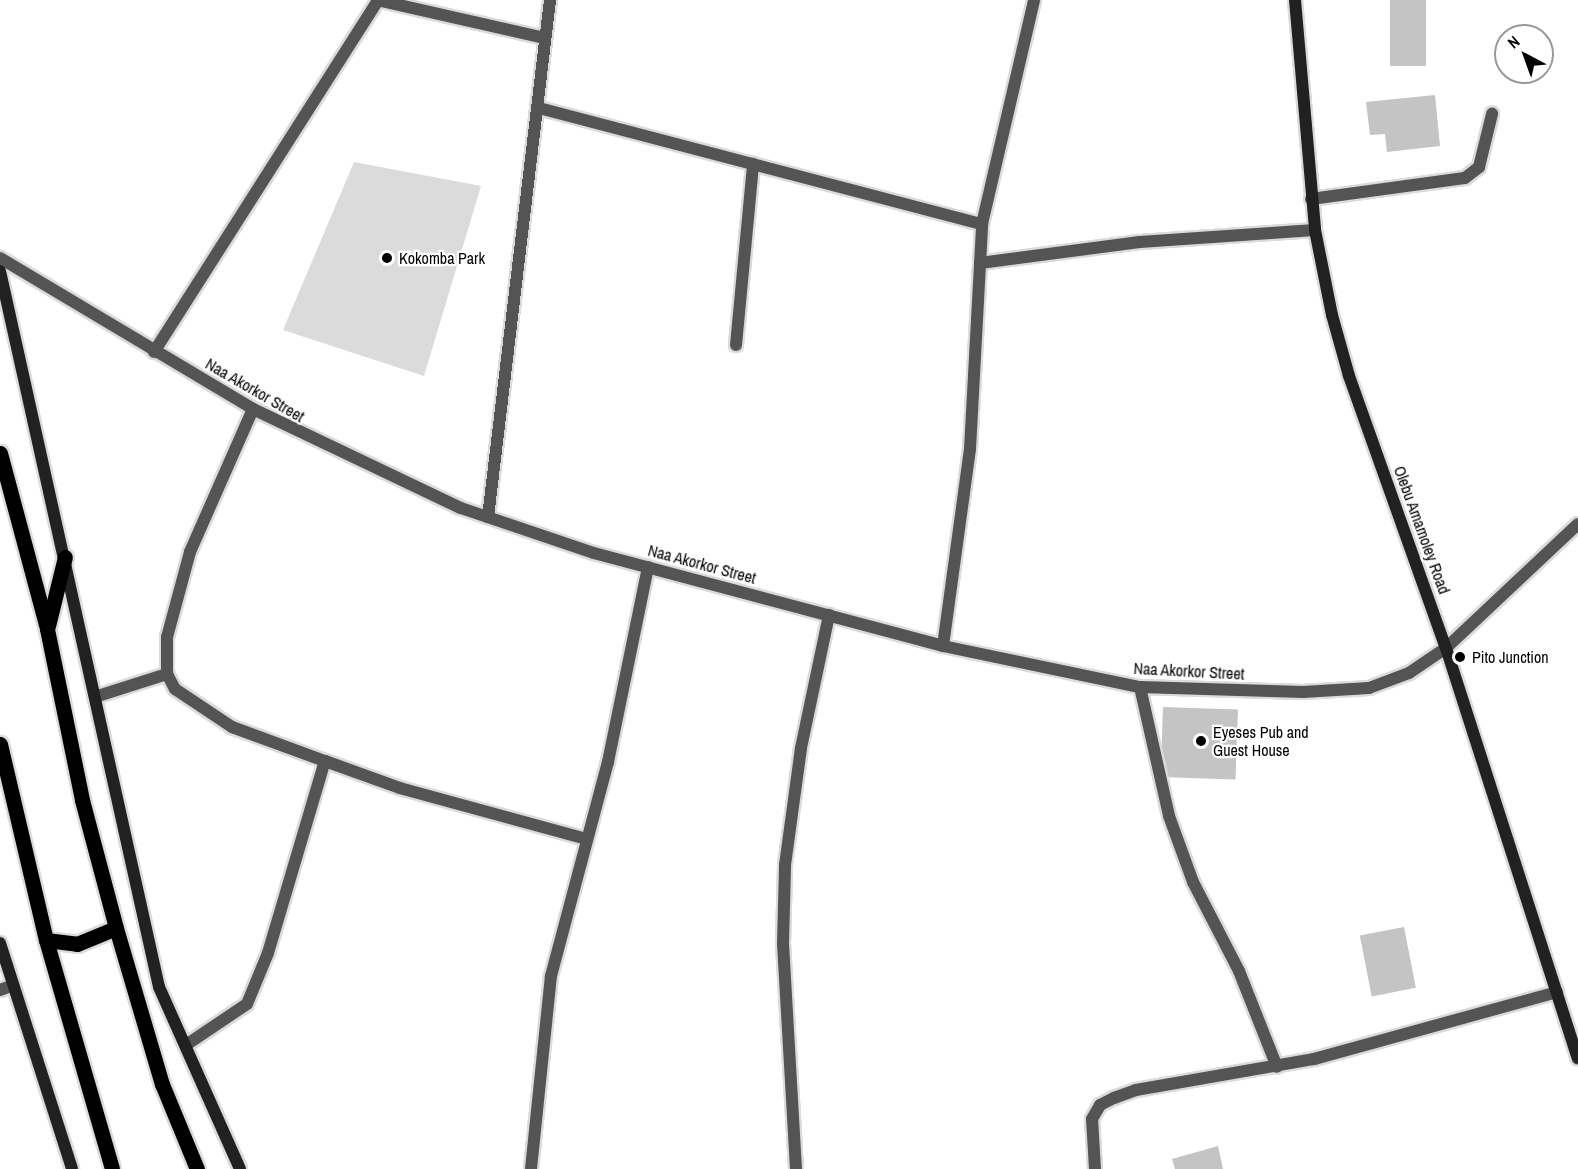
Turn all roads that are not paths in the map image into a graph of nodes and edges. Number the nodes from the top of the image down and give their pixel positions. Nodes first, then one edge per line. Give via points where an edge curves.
1 (377, 0) edge
2 (550, 0) edge
3 (1034, 0) edge
4 (1295, 0) edge
5 (544, 38) junction
6 (539, 108) junction
7 (1492, 114) dead end
8 (753, 164) junction
9 (1311, 199) junction
10 (982, 224) junction
11 (1315, 230) junction
12 (0, 258) edge
13 (980, 263) junction
14 (0, 271) edge
15 (736, 345) dead end
16 (154, 352) junction
17 (253, 410) junction
18 (0, 453) edge
19 (488, 518) junction
20 (1578, 524) edge
21 (66, 557) junction
22 (648, 567) junction
23 (829, 615) junction
24 (47, 629) junction
25 (943, 646) junction
26 (1446, 648) junction
27 (167, 674) junction
28 (1140, 687) junction
29 (95, 697) junction
30 (0, 744) edge
31 (325, 761) junction
32 (586, 839) junction
33 (116, 928) junction
34 (46, 940) junction
35 (0, 943) edge
36 (5, 988) edge
37 (1557, 992) junction
38 (186, 1045) junction
39 (1578, 1058) edge
40 (1277, 1067) junction
41 (72, 1169) edge
42 (112, 1169) edge
43 (197, 1169) edge
44 (240, 1169) edge
45 (531, 1169) edge
46 (796, 1169) edge
47 (1095, 1169) edge

1 - 5 street
1 - 16 street
2 - 5 street
3 - 10 street
4 - 9 street, Olebu Amamoley Road
5 - 6 street
6 - 8 street
6 - 19 street
7 - 9 street via 1479,167 1465,178
8 - 10 street
8 - 15 street
9 - 11 street, Olebu Amamoley Road
10 - 13 street
11 - 13 street via 1140,242
11 - 26 street, Olebu Amamoley Road via 1349,376
12 - 16 street, Naa Akorkor Street
13 - 25 street via 970,449
14 - 21 street via 43,478
16 - 17 street, Naa Akorkor Street
17 - 19 street, Naa Akorkor Street via 314,442
17 - 27 street via 190,552 167,637
18 - 24 main road
19 - 22 street, Naa Akorkor Street
20 - 26 street, Naa Akorkor Street
21 - 24 main road
21 - 29 street
22 - 23 street, Naa Akorkor Street
22 - 32 street via 608,762
23 - 25 street, Naa Akorkor Street
23 - 46 street via 801,748 785,865 783,944
24 - 33 main road via 82,800
25 - 28 street, Naa Akorkor Street
26 - 28 street, Naa Akorkor Street via 1408,673 1369,688 1303,692
26 - 37 street, Olebu Amamoley Road
27 - 29 street
27 - 31 street via 189,702 232,727
28 - 40 street via 1160,783 1193,882 1239,970
29 - 38 street via 159,987
30 - 34 main road
31 - 32 street via 400,788
31 - 38 street via 268,953 247,1004
32 - 45 street via 551,976
33 - 34 main road via 77,944
33 - 43 main road via 162,1084
34 - 42 main road
35 - 36 street
36 - 41 street
37 - 39 street, Olebu Amamoley Road
37 - 40 street
38 - 44 street
40 - 47 street via 1136,1090 1100,1105 1092,1119

